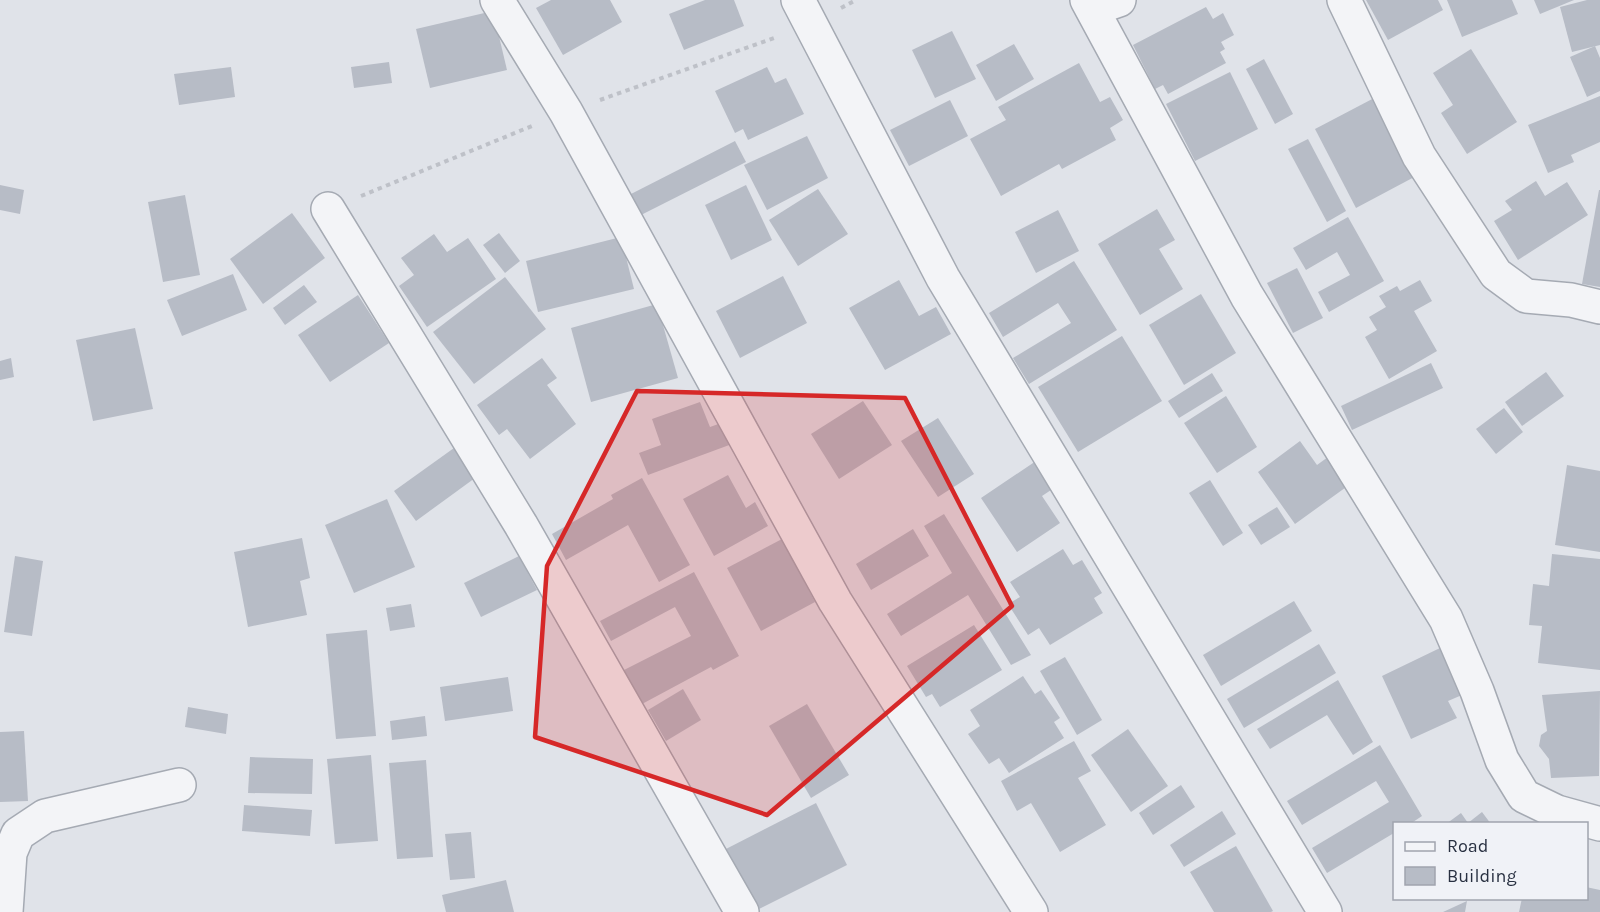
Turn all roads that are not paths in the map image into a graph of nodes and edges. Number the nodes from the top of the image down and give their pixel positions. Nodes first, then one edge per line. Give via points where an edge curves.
1 (497, 0) edge
2 (798, 0) edge
3 (1344, 0) edge
4 (1100, 3) edge
5 (328, 210) dead end
6 (1600, 307) edge
7 (179, 785) dead end
8 (1600, 824) edge
9 (6, 912) edge
10 (742, 912) edge
11 (1031, 912) edge
12 (1325, 912) edge

1 - 11 street via 572,123 835,601
2 - 12 street via 943,278
3 - 6 street via 1419,156 1496,274 1526,296
4 - 8 street via 1246,296 1446,619 1502,760 1524,796 1557,813
5 - 10 street via 521,525
7 - 9 street via 45,816 18,834 10,853

